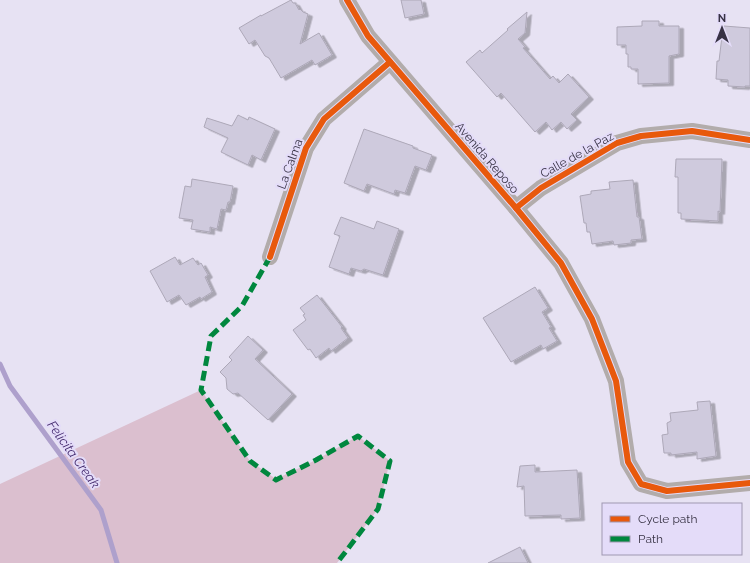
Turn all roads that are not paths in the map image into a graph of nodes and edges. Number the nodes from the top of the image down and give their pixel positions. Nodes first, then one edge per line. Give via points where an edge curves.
1 (347, 0) edge
2 (390, 62) junction
3 (750, 140) edge
4 (516, 208) junction
5 (270, 257) dead end
6 (750, 483) edge

1 - 2 street, Avenida Reposo via 368,36
2 - 4 street, Avenida Reposo
2 - 5 street, La Calma via 324,119 306,148
3 - 4 street, Calle de la Paz via 692,131 641,136 618,144 592,158 541,188
4 - 6 street, Avenida Reposo via 560,263 592,319 616,381 628,462 641,484 667,491

